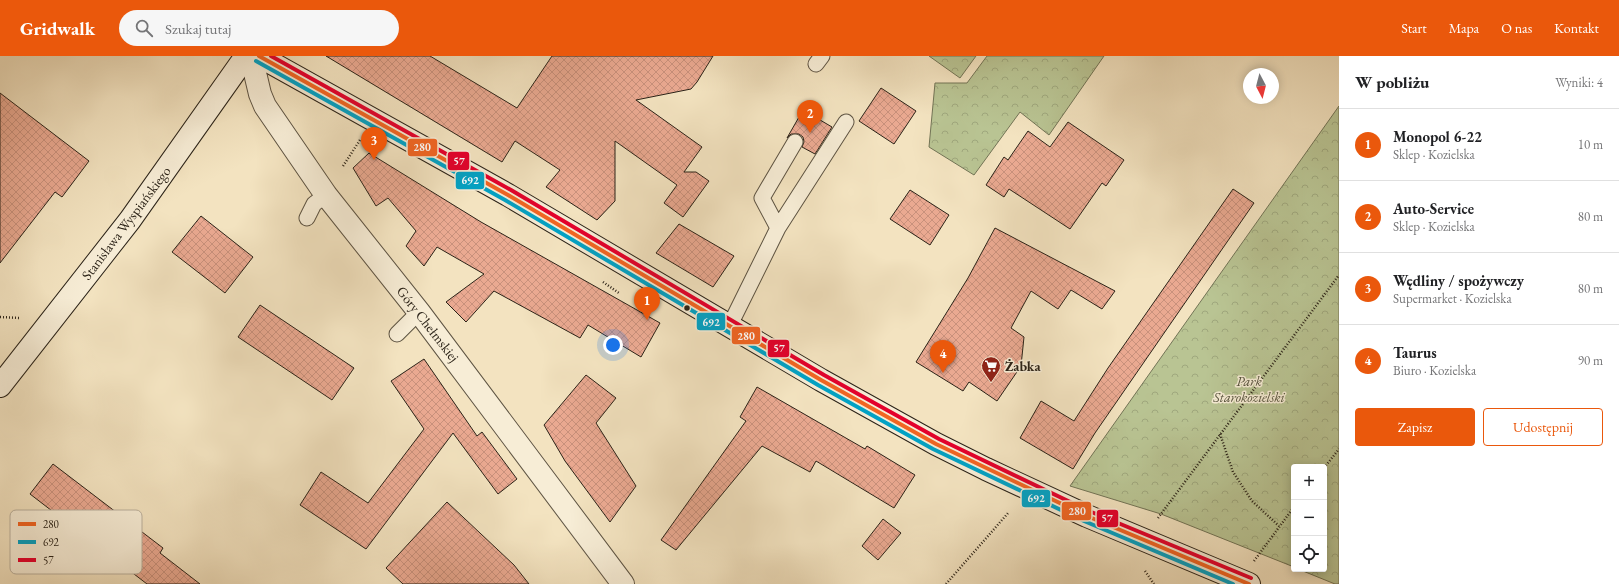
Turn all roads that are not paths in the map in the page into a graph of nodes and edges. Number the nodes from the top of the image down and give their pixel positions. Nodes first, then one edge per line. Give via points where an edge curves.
1 (246, 56) edge
2 (251, 56) edge
3 (259, 56) edge
4 (846, 122) dead end
5 (795, 142) dead end
6 (326, 195) junction
7 (307, 218) dead end
8 (778, 228) junction
9 (419, 312) junction
10 (730, 325) junction
11 (397, 334) dead end
12 (0, 386) edge
13 (624, 584) edge
14 (1249, 584) edge

1 - 12 street, Stanisława Wyspiańskiego via 130,220
2 - 6 street, Góry Chełmskiej via 265,106
3 - 10 street via 508,195
4 - 8 lane
5 - 8 lane via 762,198
6 - 7 lane via 314,204
6 - 9 street, Góry Chełmskiej
8 - 10 lane
9 - 11 lane
9 - 13 street, Góry Chełmskiej
10 - 14 street via 821,380 986,469 1087,516

